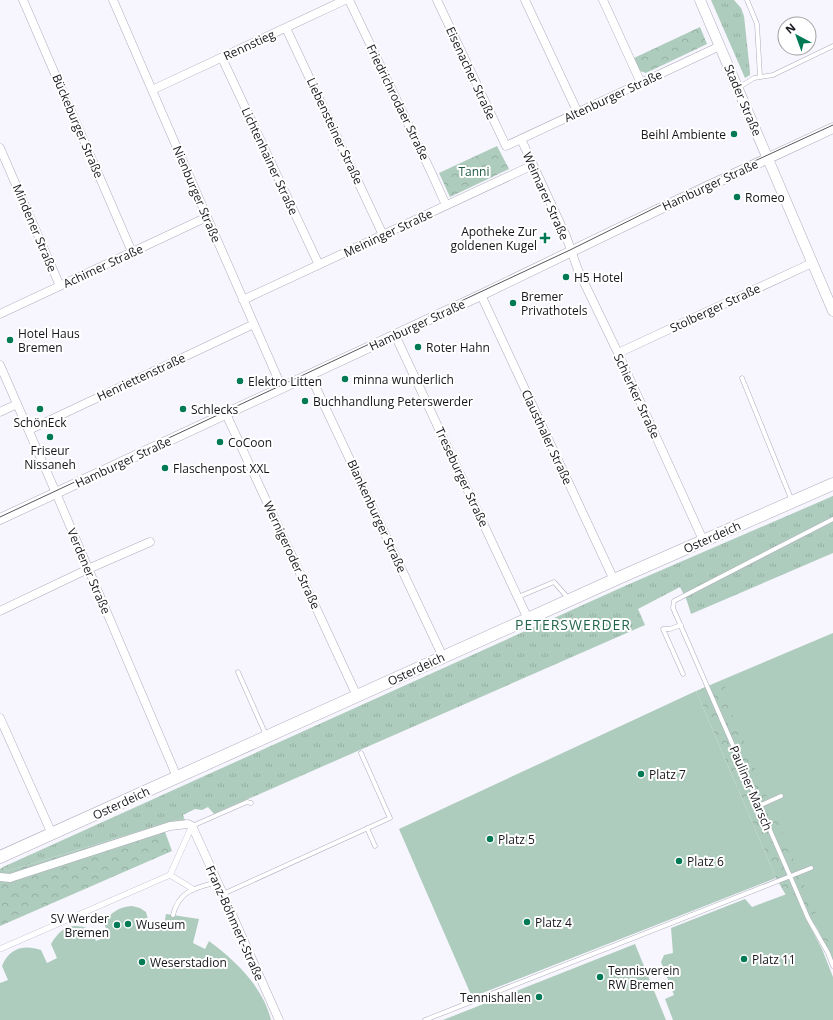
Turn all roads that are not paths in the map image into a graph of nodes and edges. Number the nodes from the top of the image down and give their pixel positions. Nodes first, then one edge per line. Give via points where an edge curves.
1 (23, 0) edge
2 (114, 0) edge
3 (345, 0) edge
4 (349, 0) edge
5 (437, 0) edge
6 (525, 0) edge
7 (602, 0) edge
8 (700, 0) edge
9 (747, 0) edge
10 (286, 28) junction
11 (720, 46) junction
12 (833, 46) edge
13 (222, 58) junction
14 (760, 77) junction
15 (641, 83) junction
16 (737, 88) junction
17 (152, 90) junction
18 (578, 113) junction
19 (833, 128) edge
20 (521, 140) junction
21 (506, 146) joint
22 (0, 148) edge
23 (768, 158) junction
24 (533, 165) junction
25 (446, 205) junction
26 (207, 216) junction
27 (384, 235) junction
28 (132, 252) junction
29 (571, 252) junction
30 (812, 263) junction
31 (319, 265) junction
32 (60, 286) junction
33 (480, 295) junction
34 (243, 300) junction
35 (833, 311) edge
36 (0, 314) edge
37 (254, 324) junction
38 (395, 335) junction
39 (618, 353) junction
40 (0, 365) edge
41 (310, 375) junction
42 (742, 378) dead end
43 (282, 388) junction
44 (17, 404) junction
45 (0, 412) edge
46 (226, 414) junction
47 (29, 430) junction
48 (833, 484) edge
49 (56, 493) junction
50 (792, 501) junction
51 (0, 519) edge
52 (833, 519) edge
53 (703, 540) junction
54 (150, 542) dead end
55 (88, 569) junction
56 (614, 580) junction
57 (518, 597) junction
58 (570, 600) junction
59 (0, 611) edge
60 (528, 619) junction
61 (681, 625) junction
62 (443, 657) junction
63 (238, 672) dead end
64 (683, 674) dead end
65 (357, 696) junction
66 (0, 718) edge
67 (267, 737) junction
68 (361, 753) dead end
69 (177, 777) junction
70 (781, 796) dead end
71 (251, 803) dead end
72 (759, 806) junction
73 (192, 826) junction
74 (367, 828) junction
75 (52, 834) junction
76 (376, 846) dead end
77 (0, 857) edge
78 (811, 868) dead end
79 (170, 875) junction
80 (790, 876) junction
81 (0, 877) edge
82 (218, 882) junction
83 (193, 889) junction
84 (224, 894) junction
85 (173, 915) dead end
86 (0, 949) edge
87 (833, 966) edge
88 (279, 1020) edge
89 (425, 1020) edge

1 - 28 street, Bückeburger Straße
2 - 17 street, Nienburger Straße
3 - 10 street, Rennstieg
4 - 25 street, Friedrichrodaer Straße
5 - 21 street, Eisenacher Straße
6 - 18 street
7 - 15 street
8 - 11 street, Stader Straße
9 - 14 lane via 757,24
10 - 13 street, Rennstieg
10 - 27 street, Liebensteiner Straße
11 - 15 street, Altenburger Straße
11 - 16 street, Stader Straße
12 - 14 lane via 773,75
13 - 17 street, Rennstieg
13 - 31 street, Lichtenhainer Straße
14 - 16 lane
15 - 18 street, Altenburger Straße
16 - 23 street, Stader Straße
17 - 26 street, Nienburger Straße
18 - 20 street, Altenburger Straße
19 - 23 street, Hamburger Straße
20 - 21 street, Altenburger Straße
20 - 24 street, Weimarer Straße
22 - 32 street, Mindener Straße
23 - 29 street, Hamburger Straße
23 - 30 street, Stader Straße
24 - 25 street, Meininger Straße
24 - 29 street, Weimarer Straße
25 - 27 street, Meininger Straße
26 - 28 street, Achimer Straße
26 - 34 street, Nienburger Straße
27 - 31 street, Meininger Straße
28 - 32 street, Achimer Straße
29 - 33 street, Hamburger Straße
29 - 39 street, Schierker Straße
30 - 35 street, Stader Straße
30 - 39 street, Stolberger Straße
31 - 34 street, Meininger Straße
32 - 36 street, Achimer Straße
33 - 38 street, Hamburger Straße
33 - 56 street, Clausthaler Straße
34 - 37 street, Nienburger Straße
37 - 43 street, Nienburger Straße
37 - 47 street, Henriettenstraße
38 - 41 street, Hamburger Straße
38 - 57 street, Treseburger Straße
39 - 53 street, Schierker Straße
40 - 44 street, Verdener Straße
41 - 43 street, Hamburger Straße
41 - 62 street, Blankenburger Straße
42 - 50 lane
43 - 46 street, Hamburger Straße
44 - 45 street
44 - 47 street, Verdener Straße
46 - 49 street, Hamburger Straße
46 - 65 street, Wernigeroder Straße
47 - 49 street, Verdener Straße
48 - 50 main road, Osterdeich
49 - 51 street, Hamburger Straße
49 - 55 street, Verdener Straße
50 - 53 main road, Osterdeich
52 - 61 lane, Pauliner Marsch via 674,601 673,608
53 - 56 main road, Osterdeich
54 - 55 street
55 - 59 street
55 - 69 street, Verdener Straße
56 - 58 main road, Osterdeich
57 - 58 lane via 554,582
57 - 60 street, Treseburger Straße
58 - 60 main road, Osterdeich
60 - 62 main road, Osterdeich
61 - 64 lane via 663,629
61 - 72 lane, Pauliner Marsch
62 - 65 main road, Osterdeich
63 - 67 lane
65 - 67 main road, Osterdeich
66 - 75 street
67 - 69 main road, Osterdeich
68 - 74 lane via 390,818
69 - 75 main road, Osterdeich
70 - 72 lane
71 - 73 lane via 247,802
72 - 80 lane, Pauliner Marsch
73 - 79 street
73 - 81 street via 185,823 170,826 10,878
73 - 82 street, Franz-Böhmert-Straße
74 - 76 lane
74 - 84 lane
75 - 77 main road, Osterdeich
78 - 80 lane
79 - 83 street, Franz-Böhmert-Straße
79 - 86 street
80 - 87 lane, Pauliner Marsch
80 - 89 lane
82 - 83 lane
82 - 84 street, Franz-Böhmert-Straße
83 - 85 lane via 180,898
84 - 88 street, Franz-Böhmert-Straße

